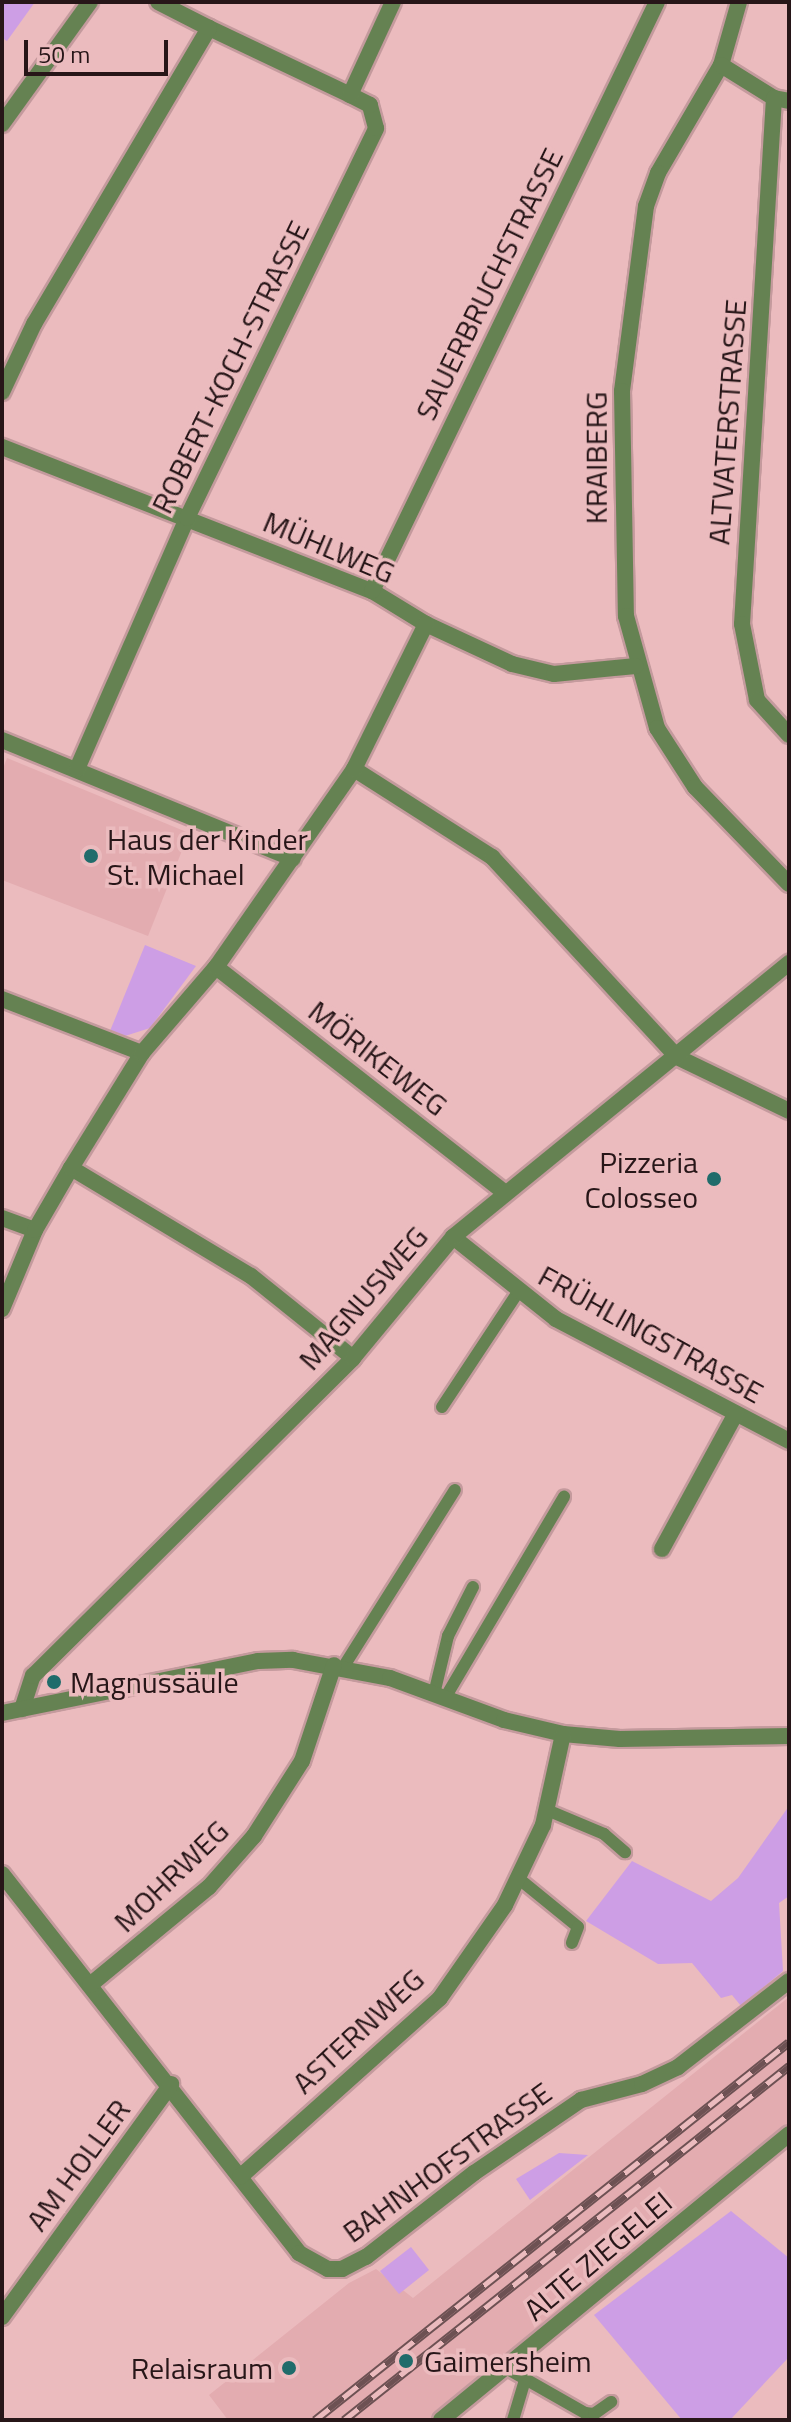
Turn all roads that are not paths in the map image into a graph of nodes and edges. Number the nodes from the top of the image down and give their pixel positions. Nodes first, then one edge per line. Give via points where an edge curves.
1 (90, 2) edge
2 (158, 2) edge
3 (393, 2) edge
4 (657, 2) edge
5 (739, 2) edge
6 (209, 28) junction
7 (721, 65) junction
8 (350, 95) junction
9 (782, 100) edge
10 (2, 124) edge
11 (2, 392) edge
12 (2, 447) edge
13 (187, 518) junction
14 (372, 591) junction
15 (426, 624) junction
16 (636, 666) junction
17 (789, 735) edge
18 (2, 740) edge
19 (77, 769) junction
20 (354, 769) junction
21 (293, 859) junction
22 (789, 884) edge
23 (789, 963) edge
24 (216, 967) junction
25 (2, 999) edge
26 (142, 1053) junction
27 (677, 1057) junction
28 (789, 1111) edge
29 (71, 1168) junction
30 (505, 1193) junction
31 (2, 1218) edge
32 (35, 1230) junction
33 (453, 1237) junction
34 (518, 1292) junction
35 (2, 1309) edge
36 (353, 1358) junction
37 (442, 1407) dead end
38 (735, 1415) junction
39 (789, 1441) edge
40 (455, 1490) dead end
41 (564, 1497) dead end
42 (662, 1549) dead end
43 (473, 1587) dead end
44 (339, 1665) junction
45 (439, 1696) junction
46 (22, 1709) junction
47 (2, 1713) edge
48 (563, 1734) junction
49 (789, 1736) edge
50 (547, 1810) junction
51 (625, 1852) dead end
52 (2, 1874) edge
53 (518, 1878) junction
54 (572, 1943) dead end
55 (789, 1981) edge
56 (90, 1985) junction
57 (171, 2084) junction
58 (789, 2134) edge
59 (240, 2177) junction
60 (2, 2317) edge
61 (506, 2368) junction
62 (525, 2380) junction
63 (611, 2402) dead end
64 (441, 2420) edge
65 (513, 2420) edge

1 - 10 street
2 - 6 street
3 - 8 street
4 - 14 street, SAUERBRUCHSTRASSE
5 - 7 street, KRAIBERG
6 - 8 street
6 - 11 street via 34,324
7 - 9 street, ALTVATERSTRASSE
7 - 16 street, KRAIBERG via 658,173 646,206 622,391 626,616
8 - 13 street, ROBERT-KOCH-STRASSE via 370,105 376,128
9 - 17 street, ALTVATERSTRASSE via 742,624 757,700
12 - 13 street, MÜHLWEG
13 - 14 street, MÜHLWEG
13 - 19 street, ROBERT-KOCH-STRASSE
14 - 15 street, MÜHLWEG
15 - 16 street, MÜHLWEG via 512,664 554,674
15 - 20 street
16 - 22 street, KRAIBERG via 657,728 695,787
18 - 19 street
19 - 21 street
20 - 21 street
20 - 27 street via 492,857
21 - 24 street
23 - 27 street, MAGNUSWEG
24 - 26 street
24 - 30 street, MÖRIKEWEG
25 - 26 street
26 - 29 street
27 - 28 street
27 - 30 street, MAGNUSWEG
29 - 32 street
29 - 36 street via 251,1276
30 - 33 street, MAGNUSWEG
31 - 32 street
32 - 35 street
33 - 34 street, FRÜHLINGSTRASSE
33 - 36 street, MAGNUSWEG
34 - 37 lane
34 - 38 street, FRÜHLINGSTRASSE via 616,1354
36 - 46 street, MAGNUSWEG via 61,1646 33,1676
38 - 39 street, FRÜHLINGSTRASSE
38 - 42 street
40 - 44 lane
41 - 45 lane
43 - 45 lane via 448,1636
44 - 45 street
44 - 46 street via 258,1661
44 - 56 street, MOHRWEG via 302,1761 254,1836 209,1887
45 - 48 street
46 - 47 street
48 - 49 street via 620,1739
48 - 50 street, ASTERNWEG
50 - 51 lane via 604,1834
50 - 53 street, ASTERNWEG
52 - 56 street, BAHNHOFSTRASSE
53 - 54 lane via 578,1927
53 - 59 street, ASTERNWEG via 440,1998
55 - 59 street, BAHNHOFSTRASSE via 678,2067 642,2084 581,2100 342,2269 328,2269 299,2253
56 - 57 street, BAHNHOFSTRASSE
57 - 59 street, BAHNHOFSTRASSE
57 - 60 street, AM HOLLER
58 - 61 street, ALTE ZIEGELEI
61 - 62 lane
61 - 64 street, ALTE ZIEGELEI
62 - 63 lane via 585,2413 594,2414
62 - 65 lane

